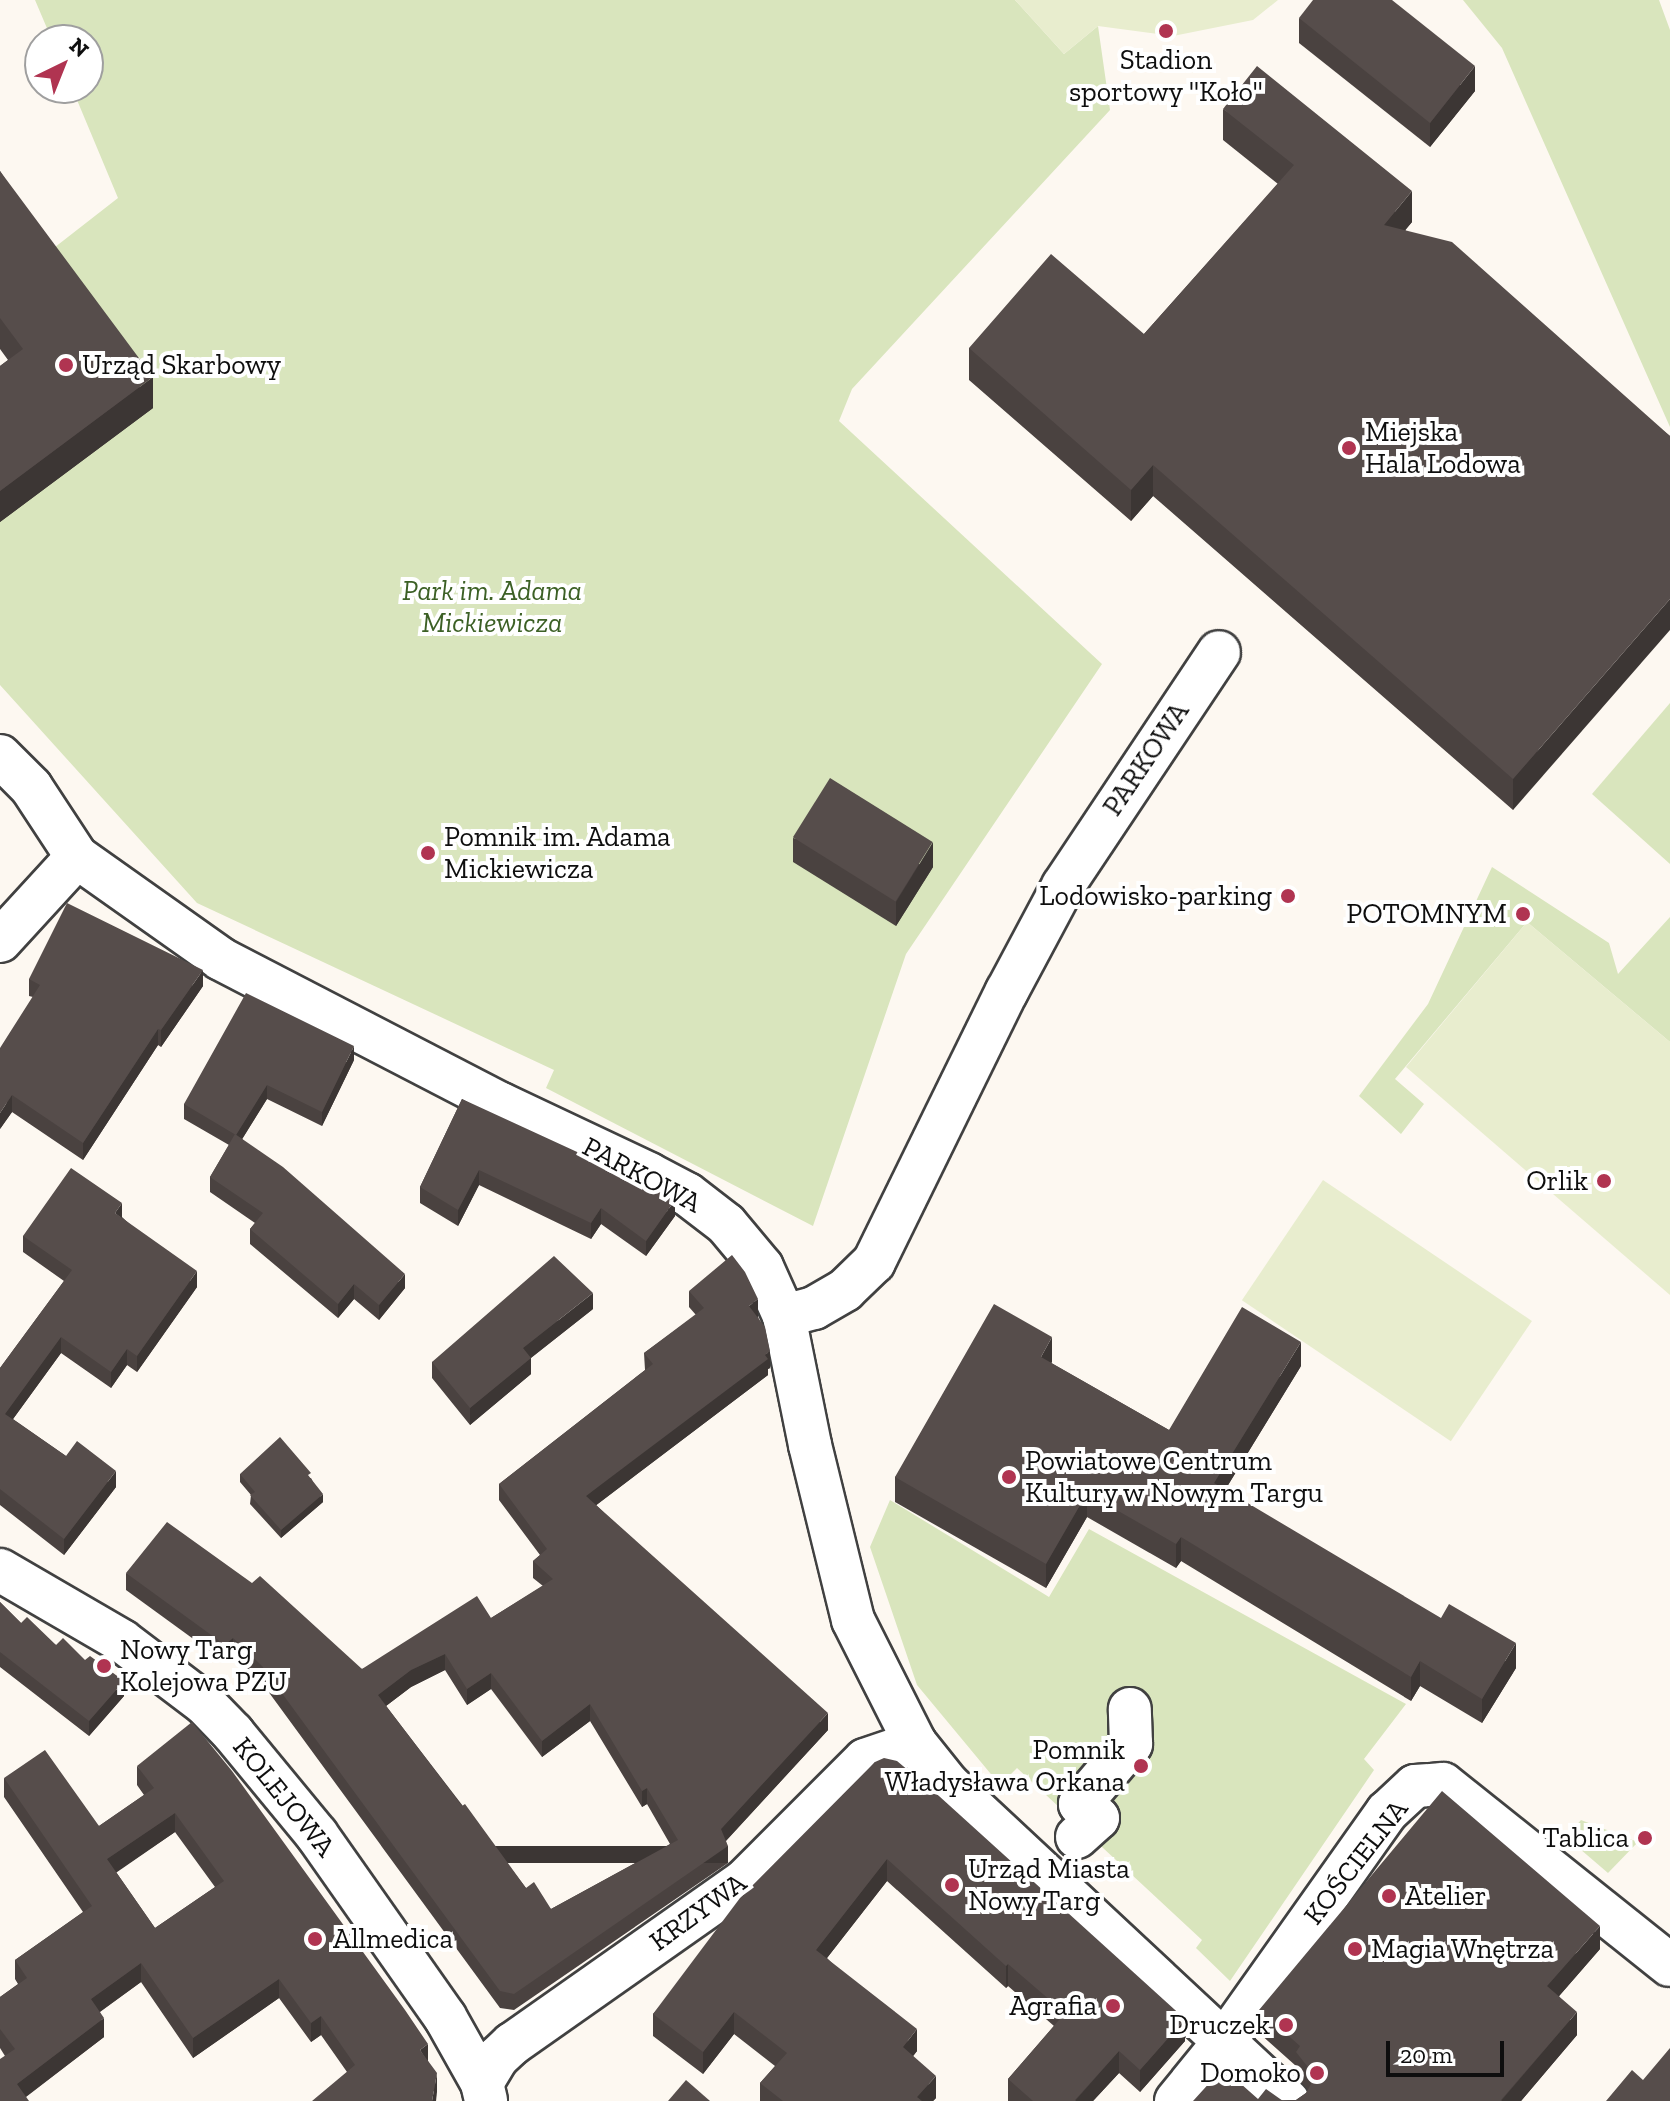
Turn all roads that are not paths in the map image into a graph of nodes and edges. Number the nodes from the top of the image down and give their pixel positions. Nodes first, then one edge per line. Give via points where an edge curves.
1 (1219, 652) dead end
2 (0, 756) edge
3 (77, 857) junction
4 (0, 941) edge
5 (784, 1316) junction
6 (0, 1570) edge
7 (1130, 1709) dead end
8 (915, 1743) junction
9 (1077, 1837) dead end
10 (1670, 1965) edge
11 (1224, 2042) junction
12 (484, 2092) edge
13 (1176, 2101) edge
14 (1288, 2101) edge

1 - 5 street, PARKOWA via 1063,886 874,1262 845,1290 814,1308
2 - 3 street, PARKOWA via 31,787
3 - 4 street
3 - 5 street, PARKOWA via 221,959 687,1194 726,1224 762,1267
5 - 8 street via 853,1620
6 - 12 street, KOLEJOWA via 122,1641 204,1703 233,1733 317,1835 445,2017
7 - 9 street via 1131,1744 1080,1804 1098,1818
8 - 11 street via 948,1784
8 - 12 street, KRZYWA via 865,1760 744,1881 512,2044 497,2058
10 - 11 street, KOŚCIELNA via 1443,1784 1415,1786 1387,1812
11 - 13 street, KOŚCIELNA
11 - 14 street

